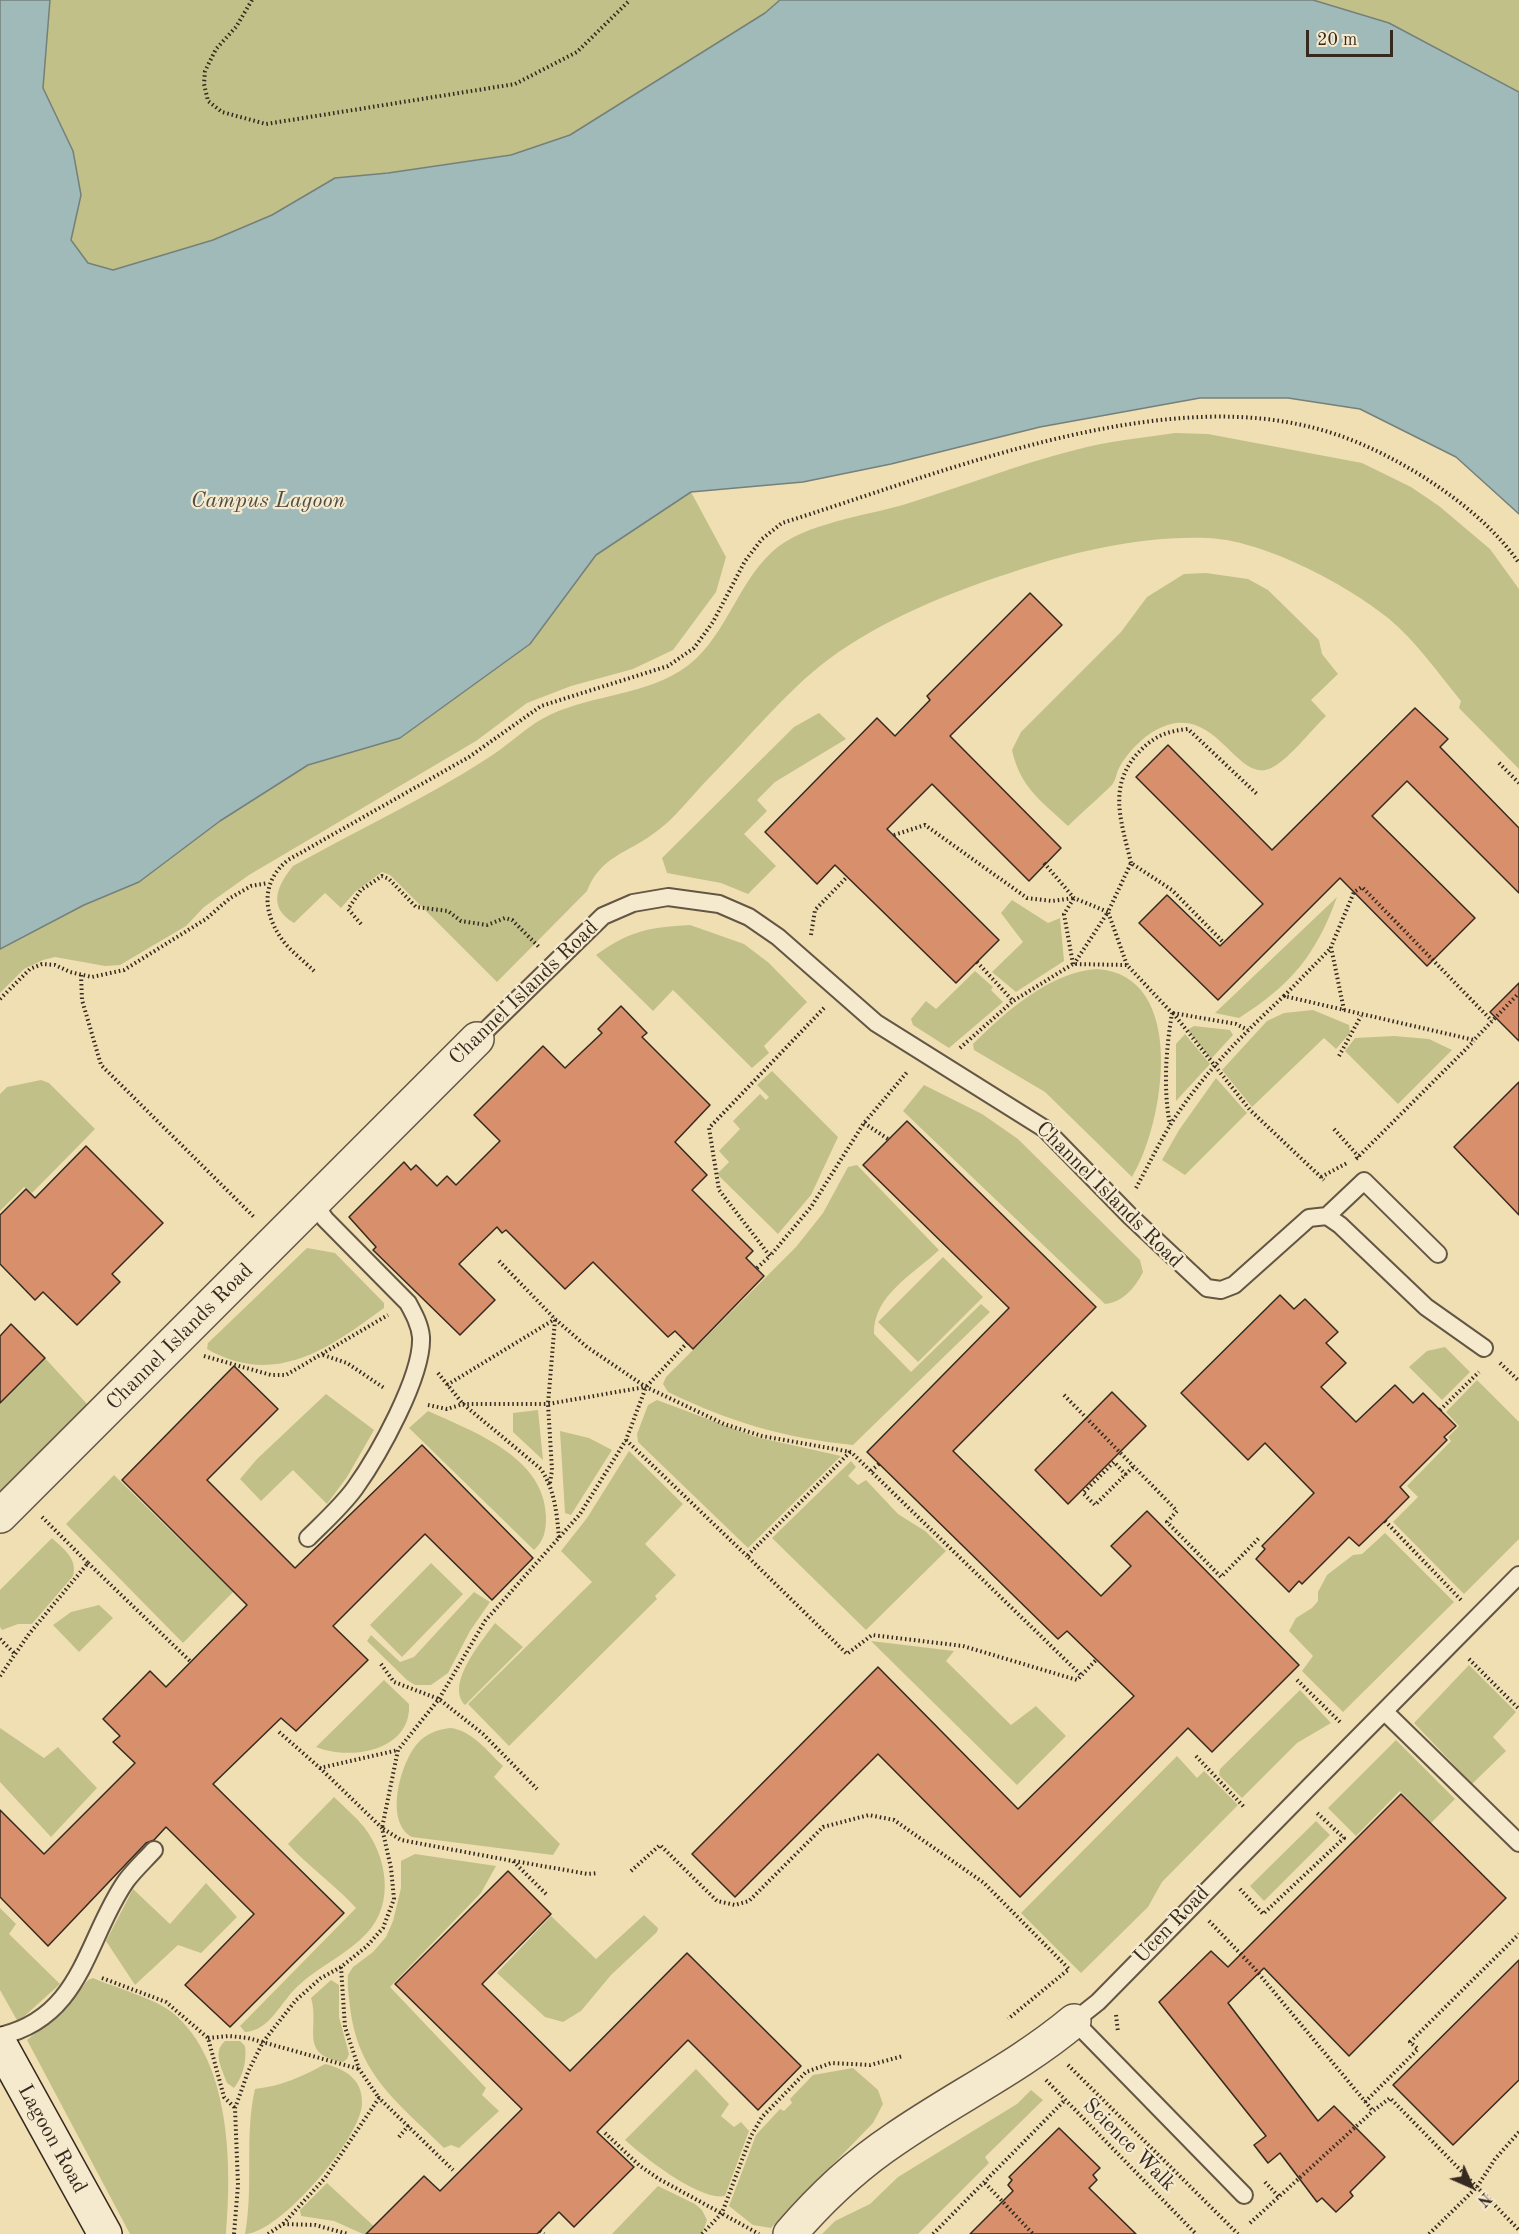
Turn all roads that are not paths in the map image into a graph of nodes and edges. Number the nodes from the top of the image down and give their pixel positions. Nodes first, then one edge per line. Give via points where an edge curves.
1 (477, 1039) joint
2 (314, 1203) junction
3 (1327, 1216) junction
4 (1438, 1254) dead end
5 (1484, 1348) dead end
6 (10, 1506) edge
7 (308, 1538) dead end
8 (1519, 1575) edge
9 (1385, 1712) junction
10 (1519, 1843) edge
11 (154, 1850) dead end
12 (1074, 2021) junction
13 (0, 2036) edge
14 (0, 2044) edge
15 (1244, 2194) dead end
16 (105, 2234) edge
17 (790, 2234) edge

1 - 2 street, Channel Islands Road
1 - 3 lane, Channel Islands Road via 603,916 633,903 668,897 719,904 749,917 778,937 876,1023 1045,1129 1207,1288 1221,1290 1234,1285 1309,1218
2 - 6 street, Channel Islands Road
2 - 7 lane via 325,1220 408,1303 421,1337 405,1396 385,1440 354,1488
3 - 4 lane via 1364,1181
3 - 5 lane via 1426,1307
8 - 9 lane, Ucen Road
9 - 10 lane
9 - 12 lane, Ucen Road via 1098,2002
11 - 13 lane via 126,1881 83,1970 62,1998 42,2017
12 - 15 lane
12 - 17 street, Ucen Road via 1045,2059 893,2139 845,2178
14 - 16 street, Lagoon Road

